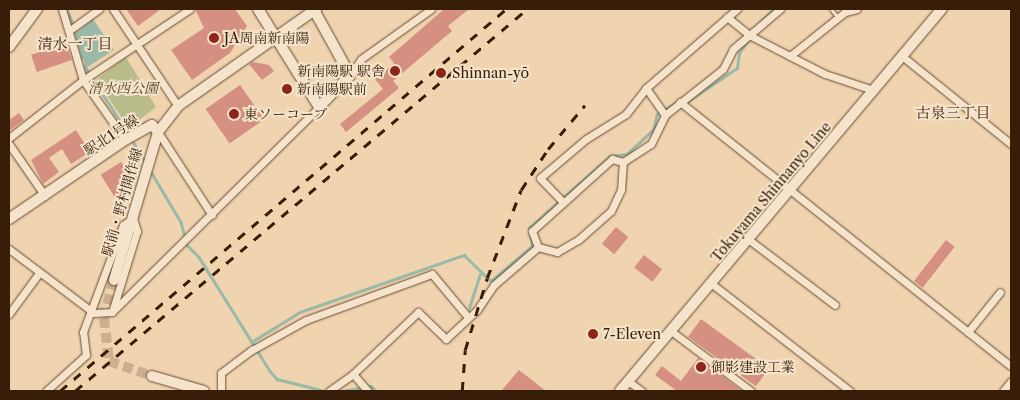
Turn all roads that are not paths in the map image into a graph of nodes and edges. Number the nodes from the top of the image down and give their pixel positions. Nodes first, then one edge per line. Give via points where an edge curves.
1 (37, 9) edge
2 (62, 9) edge
3 (99, 9) edge
4 (113, 9) edge
5 (190, 9) edge
6 (258, 9) edge
7 (430, 9) edge
8 (737, 9) edge
9 (780, 9) edge
10 (831, 9) edge
11 (857, 9) edge
12 (315, 10) edge
13 (939, 10) edge
14 (727, 17) junction
15 (839, 18) junction
16 (70, 30) junction
17 (749, 35) junction
18 (278, 37) junction
19 (140, 44) junction
20 (9, 47) edge
21 (790, 56) junction
22 (902, 56) junction
23 (350, 75) junction
24 (84, 80) junction
25 (646, 88) junction
26 (873, 90) junction
27 (680, 102) junction
28 (178, 106) junction
29 (320, 107) junction
30 (665, 115) junction
31 (158, 132) junction
32 (9, 138) edge
33 (126, 140) junction
34 (9, 144) edge
35 (1011, 144) edge
36 (623, 162) junction
37 (790, 190) junction
38 (45, 196) junction
39 (563, 202) junction
40 (212, 215) junction
41 (133, 218) junction
42 (9, 219) edge
43 (748, 239) junction
44 (538, 247) junction
45 (9, 249) edge
46 (39, 273) junction
47 (114, 280) tunnel mouth
48 (712, 284) junction
49 (1000, 292) dead end
50 (835, 305) dead end
51 (112, 312) junction
52 (94, 313) junction
53 (9, 314) edge
54 (467, 316) junction
55 (671, 331) junction
56 (968, 332) junction
57 (1011, 366) edge
58 (354, 374) junction
59 (152, 376) tunnel mouth
60 (628, 380) junction
61 (1011, 381) edge
62 (365, 388) edge
63 (46, 391) edge
64 (204, 391) edge
65 (221, 391) edge
66 (329, 391) edge
67 (620, 391) edge
68 (642, 391) edge
69 (751, 391) edge
70 (850, 391) edge
71 (1003, 391) edge

1 - 20 street
2 - 16 street
3 - 16 street
4 - 19 street
5 - 19 street
6 - 18 street
7 - 23 street via 361,59
8 - 14 street
9 - 17 street
10 - 15 lane
11 - 15 street
12 - 18 street, 駅北1号線
12 - 23 street
13 - 22 street, Tokuyama Shinnanyo Line
14 - 17 street
14 - 25 street
15 - 21 street
16 - 24 street
17 - 21 street
17 - 27 street via 733,49 723,68
18 - 28 street, 駅北1号線
18 - 29 street via 284,57
19 - 24 street
19 - 28 street
21 - 26 street via 825,74
22 - 26 street, Tokuyama Shinnanyo Line
22 - 35 street
23 - 29 street
24 - 32 street
24 - 33 street
25 - 30 street
25 - 39 street via 626,114 586,139 540,178
26 - 37 street, Tokuyama Shinnanyo Line
27 - 30 street
27 - 37 street
28 - 31 street, 駅北1号線
29 - 40 street
30 - 36 street via 651,144
31 - 33 street, 駅北1号線 via 152,125
31 - 40 street
31 - 41 street, 駅前・野村開作線
33 - 38 street, 駅北1号線
34 - 38 street
36 - 39 street via 612,159
36 - 44 street via 621,190 611,211 558,252
37 - 43 street, Tokuyama Shinnanyo Line
37 - 56 street
38 - 42 street, 駅北1号線
39 - 44 street via 532,231
40 - 51 street
41 - 47 street, 駅前・野村開作線
41 - 51 street via 137,231
41 - 52 street via 123,225
43 - 48 street, Tokuyama Shinnanyo Line
43 - 50 street
44 - 54 street via 494,285 477,310
45 - 46 street
46 - 52 street
46 - 53 street
48 - 55 street, Tokuyama Shinnanyo Line
48 - 70 street
49 - 56 street
51 - 52 street
52 - 63 street via 83,332 86,355
54 - 58 street via 446,339 418,312
54 - 65 street via 432,274 306,320 252,350 220,373
55 - 60 street, Tokuyama Shinnanyo Line
55 - 69 street
56 - 57 street
58 - 62 street
58 - 66 street
59 - 64 street
60 - 67 street, Tokuyama Shinnanyo Line
60 - 68 street
61 - 71 street

